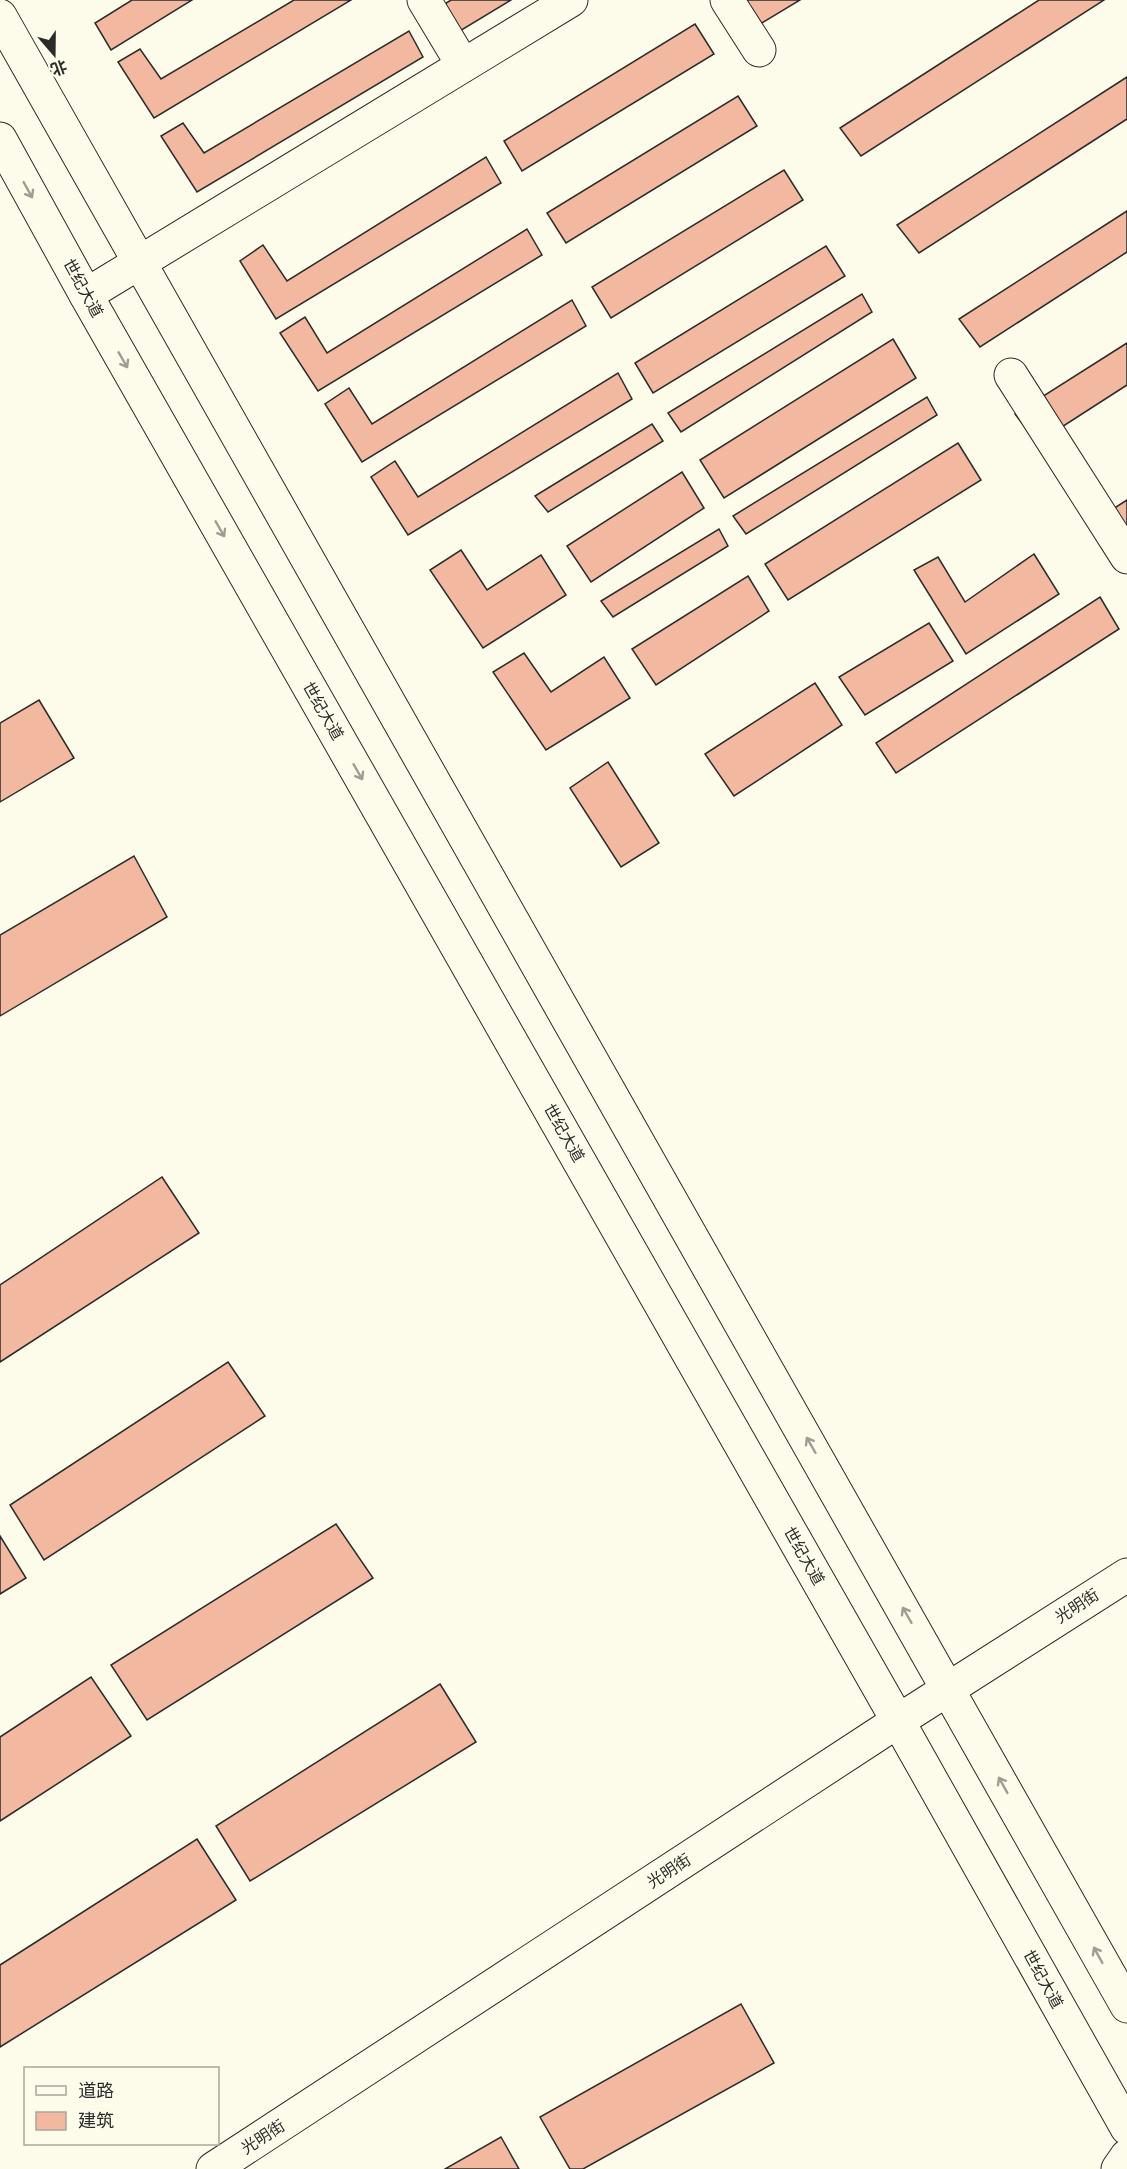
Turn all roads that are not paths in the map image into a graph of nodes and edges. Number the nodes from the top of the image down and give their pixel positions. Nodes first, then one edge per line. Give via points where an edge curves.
1 (424, 0) edge
2 (571, 0) edge
3 (727, 0) edge
4 (0, 16) edge
5 (759, 50) dead end
6 (463, 65) junction
7 (0, 139) edge
8 (139, 262) junction
9 (86, 295) junction
10 (1011, 375) dead end
11 (1127, 557) edge
12 (1127, 1575) edge
13 (949, 1689) junction
14 (898, 1721) junction
15 (1127, 2006) edge
16 (1127, 2128) edge
17 (1127, 2156) edge
18 (213, 2169) edge
19 (1118, 2169) edge

1 - 6 main road
2 - 6 main road
3 - 5 main road
4 - 8 main road
6 - 8 main road
7 -> 9 main road, 世纪大道
8 - 9 main road
13 -> 8 main road
9 -> 14 main road, 世纪大道
10 - 11 main road
12 - 13 main road, 光明街
13 - 14 main road, 光明街
15 -> 13 main road
14 - 16 main road, 世纪大道
14 - 18 main road, 光明街
17 - 19 main road

